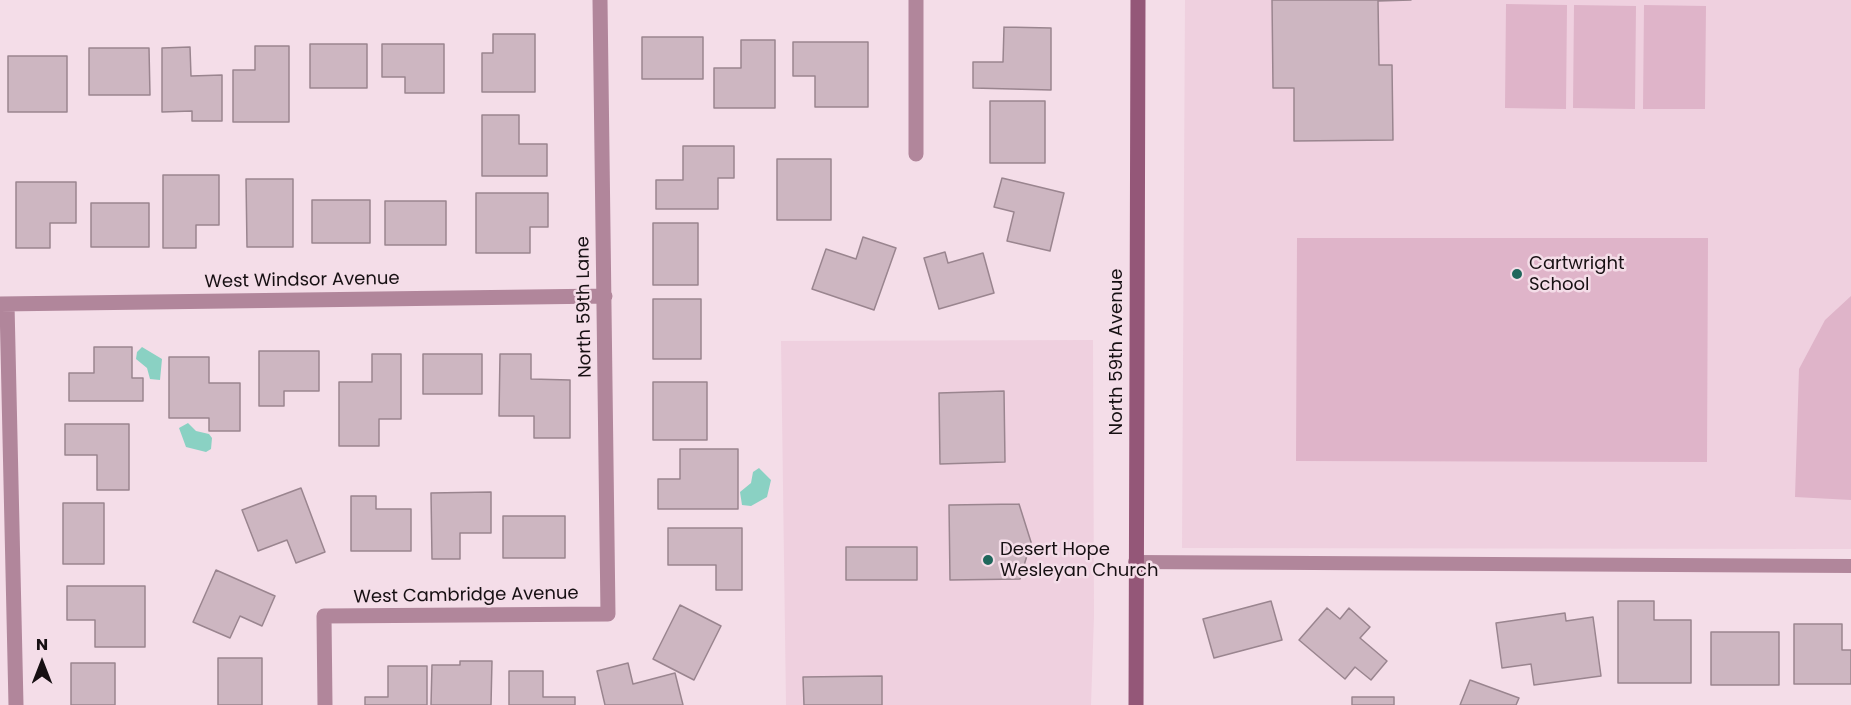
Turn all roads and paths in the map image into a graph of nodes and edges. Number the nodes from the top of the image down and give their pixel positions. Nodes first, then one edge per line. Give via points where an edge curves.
1 (600, 0) edge
2 (916, 0) edge
3 (1138, 0) edge
4 (916, 154) dead end
5 (605, 296) junction
6 (3, 304) edge
7 (1135, 562) junction
8 (1851, 566) edge
9 (608, 614) joint
10 (16, 705) edge
11 (325, 705) edge
12 (1136, 705) edge

1 - 5 street, North 59th Lane
2 - 4 street
3 - 7 main road, North 59th Avenue
5 - 6 street, West Windsor Avenue
5 - 9 street, North 59th Lane
6 - 10 street
7 - 8 lane
7 - 12 main road, North 59th Avenue
9 - 11 street, West Cambridge Avenue via 324,616

